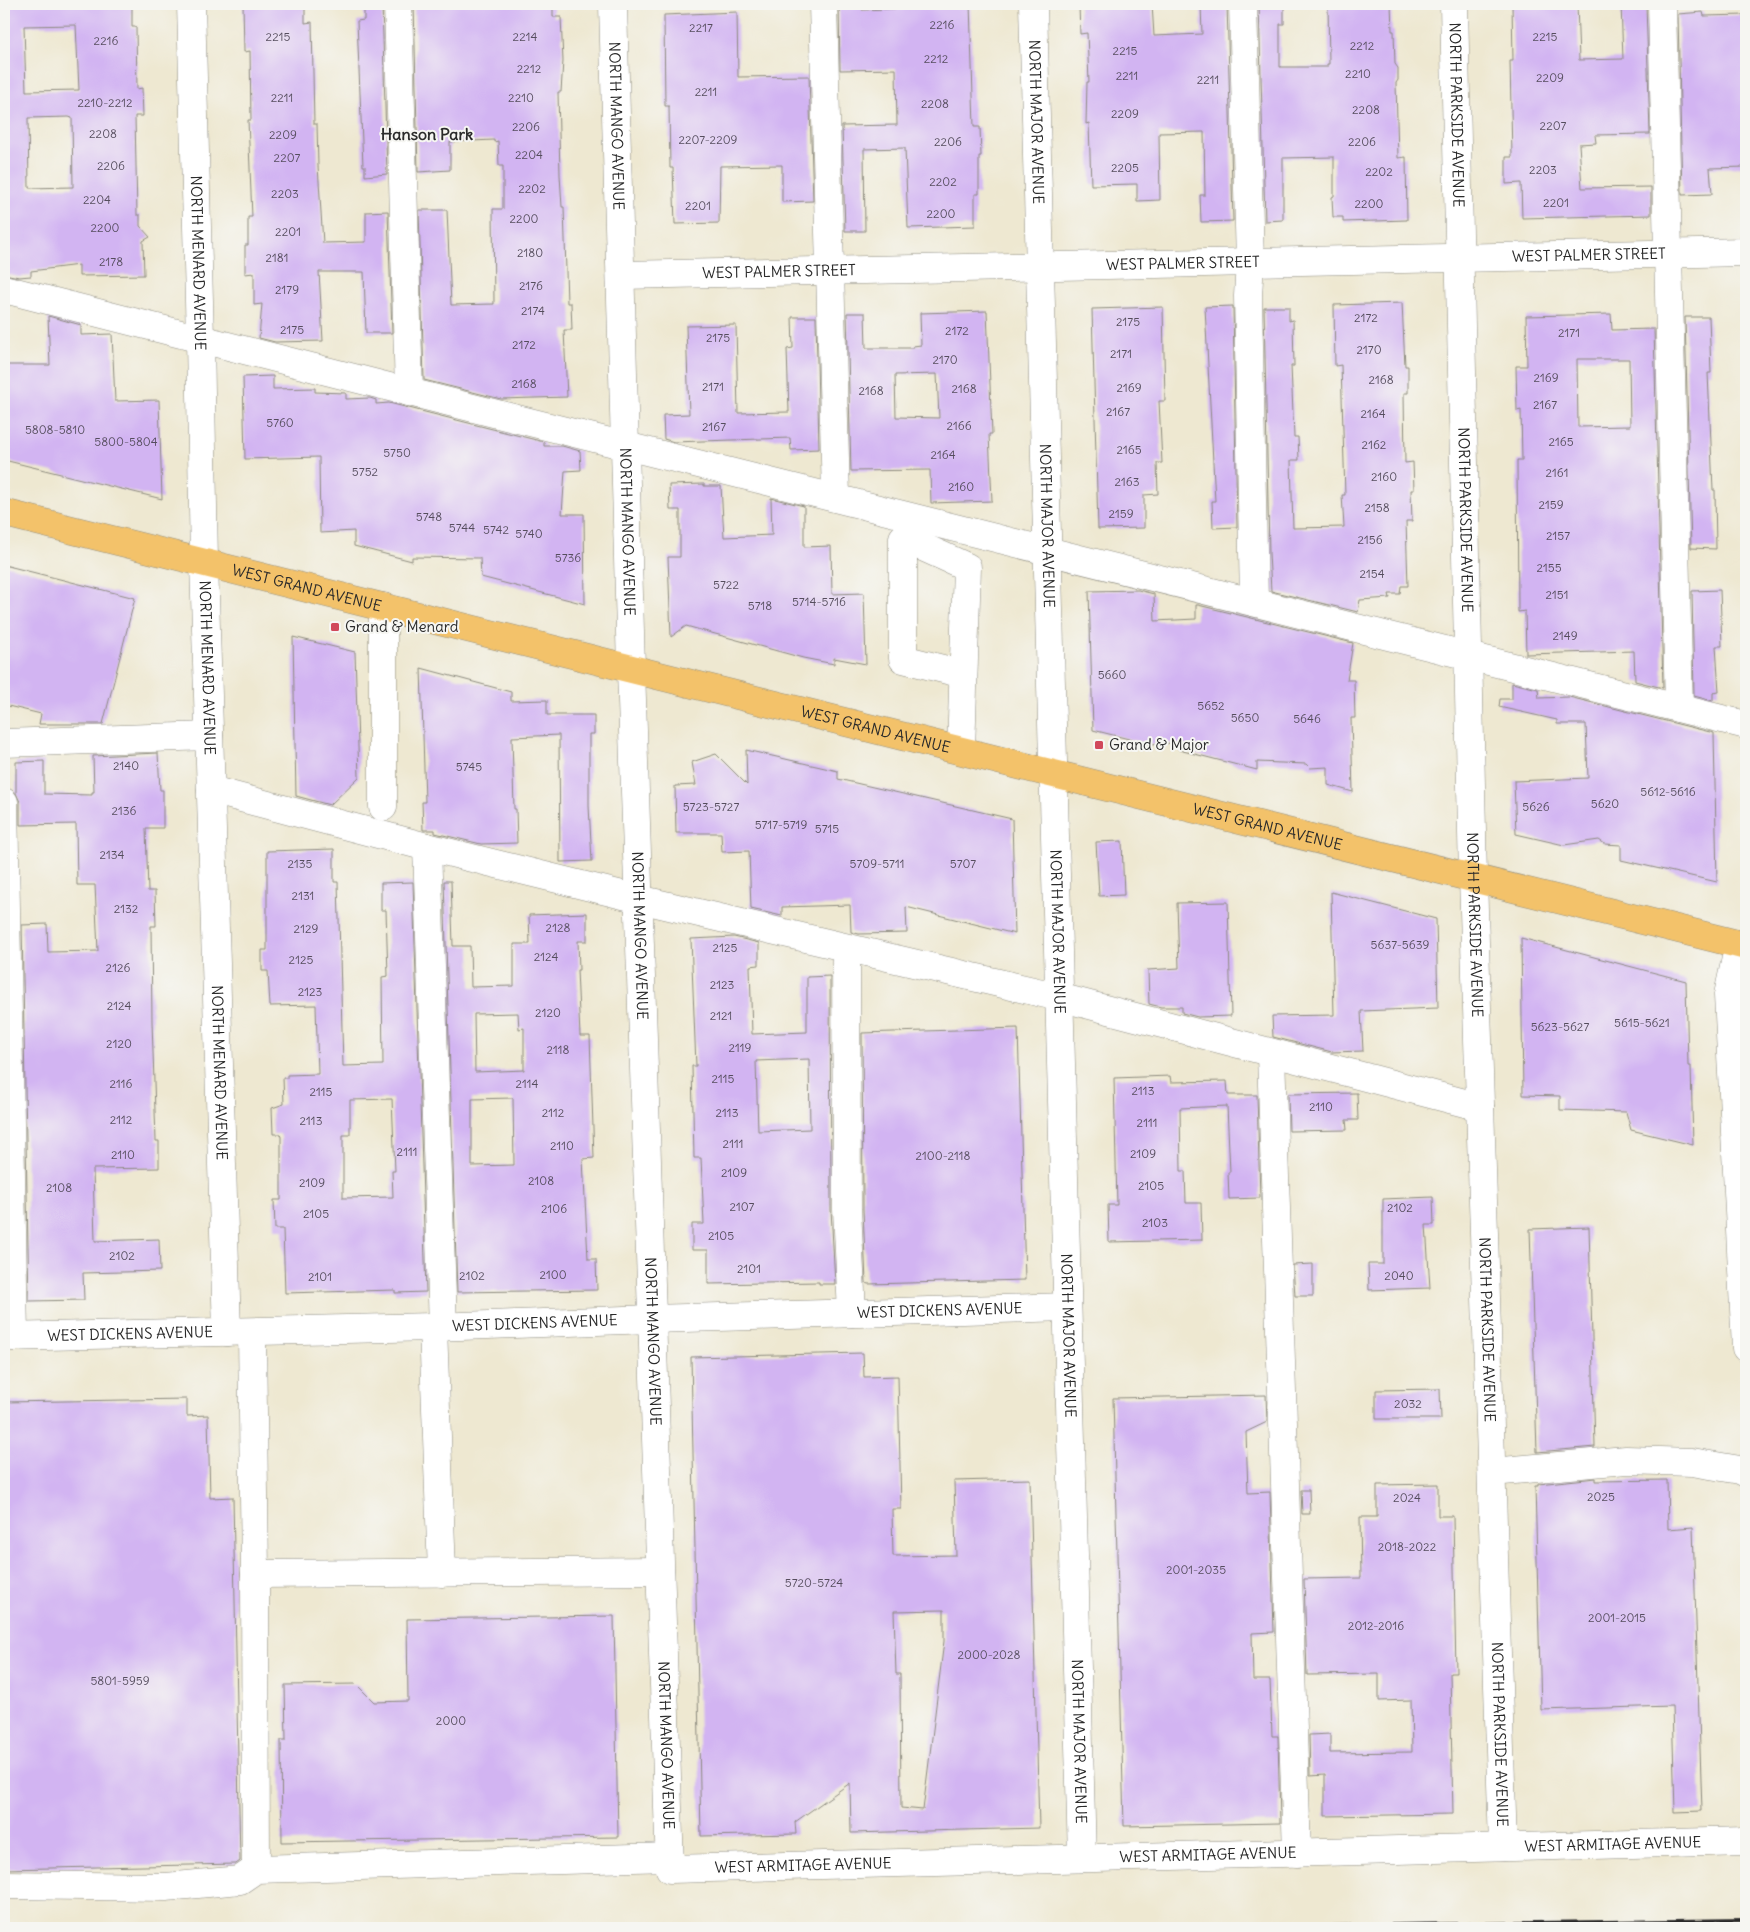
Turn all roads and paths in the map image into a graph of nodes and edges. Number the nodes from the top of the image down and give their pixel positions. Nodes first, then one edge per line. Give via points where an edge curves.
1 (191, 4) edge
2 (398, 4) edge
3 (613, 4) edge
4 (823, 4) edge
5 (1033, 4) edge
6 (1243, 4) edge
7 (1454, 4) edge
8 (1662, 4) edge
9 (1746, 252) edge
10 (1669, 253) junction
11 (1461, 258) junction
12 (1250, 262) junction
13 (1040, 266) junction
14 (831, 271) junction
15 (621, 275) junction
16 (4, 288) edge
17 (200, 338) junction
18 (409, 392) junction
19 (625, 444) junction
20 (836, 497) junction
21 (4, 513) edge
22 (1048, 550) junction
23 (204, 562) junction
24 (1254, 602) junction
25 (383, 607) junction
26 (1469, 656) junction
27 (631, 669) junction
28 (963, 674) junction
29 (1679, 708) junction
30 (1746, 725) edge
31 (209, 736) junction
32 (4, 743) edge
33 (961, 750) junction
34 (1053, 774) junction
35 (211, 790) junction
36 (4, 802) edge
37 (383, 807) dead end
38 (427, 847) junction
39 (1474, 878) junction
40 (639, 899) junction
41 (1742, 945) edge
42 (846, 948) junction
43 (1059, 997) junction
44 (1271, 1054) junction
45 (1480, 1107) junction
46 (1067, 1308) junction
47 (852, 1314) junction
48 (652, 1319) junction
49 (438, 1327) junction
50 (240, 1332) junction
51 (9, 1337) edge
52 (1746, 1348) edge
53 (1492, 1472) junction
54 (1746, 1473) edge
55 (660, 1571) junction
56 (442, 1572) junction
57 (255, 1574) junction
58 (1746, 1841) edge
59 (1504, 1847) junction
60 (1297, 1853) junction
61 (1082, 1858) junction
62 (669, 1863) junction
63 (256, 1868) junction
64 (4, 1885) edge

1 - 17 street, NORTH MENARD AVENUE
2 - 18 street
3 - 15 street, NORTH MANGO AVENUE
4 - 14 street
5 - 13 street, NORTH MAJOR AVENUE
6 - 12 street
7 - 11 street, NORTH PARKSIDE AVENUE
8 - 10 street
9 - 10 street, WEST PALMER STREET
10 - 11 street, WEST PALMER STREET
10 - 29 street
11 - 12 street, WEST PALMER STREET
11 - 26 street, NORTH PARKSIDE AVENUE
12 - 13 street, WEST PALMER STREET
12 - 24 street
13 - 14 street, WEST PALMER STREET
13 - 22 street, NORTH MAJOR AVENUE
14 - 15 street, WEST PALMER STREET
14 - 20 street
15 - 19 street, NORTH MANGO AVENUE
16 - 17 street
17 - 18 street
17 - 23 street, NORTH MENARD AVENUE
18 - 19 street
19 - 20 street
19 - 27 street, NORTH MANGO AVENUE
20 - 22 street
21 - 23 main road, WEST GRAND AVENUE
22 - 24 street
22 - 34 street, NORTH MAJOR AVENUE
23 - 25 main road, WEST GRAND AVENUE
23 - 31 street, NORTH MENARD AVENUE
24 - 26 street
25 - 27 main road, WEST GRAND AVENUE
25 - 37 street
26 - 29 street
26 - 39 street, NORTH PARKSIDE AVENUE
27 - 33 main road, WEST GRAND AVENUE
27 - 40 street, NORTH MANGO AVENUE
28 - 28 street via 967,567 903,538 903,659
28 - 33 street
29 - 30 street
31 - 32 street
31 - 35 street, NORTH MENARD AVENUE
33 - 34 main road, WEST GRAND AVENUE
34 - 39 main road, WEST GRAND AVENUE
34 - 43 street, NORTH MAJOR AVENUE
35 - 38 street
35 - 50 street, NORTH MENARD AVENUE
36 - 51 street
38 - 40 street
38 - 49 street
39 - 41 main road, WEST GRAND AVENUE
39 - 45 street, NORTH PARKSIDE AVENUE
40 - 42 street
40 - 48 street, NORTH MANGO AVENUE
41 - 52 street via 1728,995
42 - 43 street
42 - 47 street via 847,1209
43 - 44 street
43 - 46 street, NORTH MAJOR AVENUE
44 - 45 street
44 - 60 street
45 - 53 street, NORTH PARKSIDE AVENUE
46 - 47 street, WEST DICKENS AVENUE
46 - 61 street, NORTH MAJOR AVENUE
47 - 48 street, WEST DICKENS AVENUE
48 - 49 street, WEST DICKENS AVENUE
48 - 55 street, NORTH MANGO AVENUE
49 - 50 street, WEST DICKENS AVENUE
49 - 56 street
50 - 51 street, WEST DICKENS AVENUE
50 - 57 street, NORTH MENARD AVENUE
53 - 54 street via 1626,1460 1692,1462
53 - 59 street, NORTH PARKSIDE AVENUE
55 - 56 street
55 - 62 street, NORTH MANGO AVENUE
56 - 57 street
57 - 63 street, NORTH MENARD AVENUE
58 - 59 street, WEST ARMITAGE AVENUE
59 - 60 street, WEST ARMITAGE AVENUE
60 - 61 street, WEST ARMITAGE AVENUE
61 - 62 street, WEST ARMITAGE AVENUE
62 - 63 street, WEST ARMITAGE AVENUE
63 - 64 street via 240,1880 166,1888

